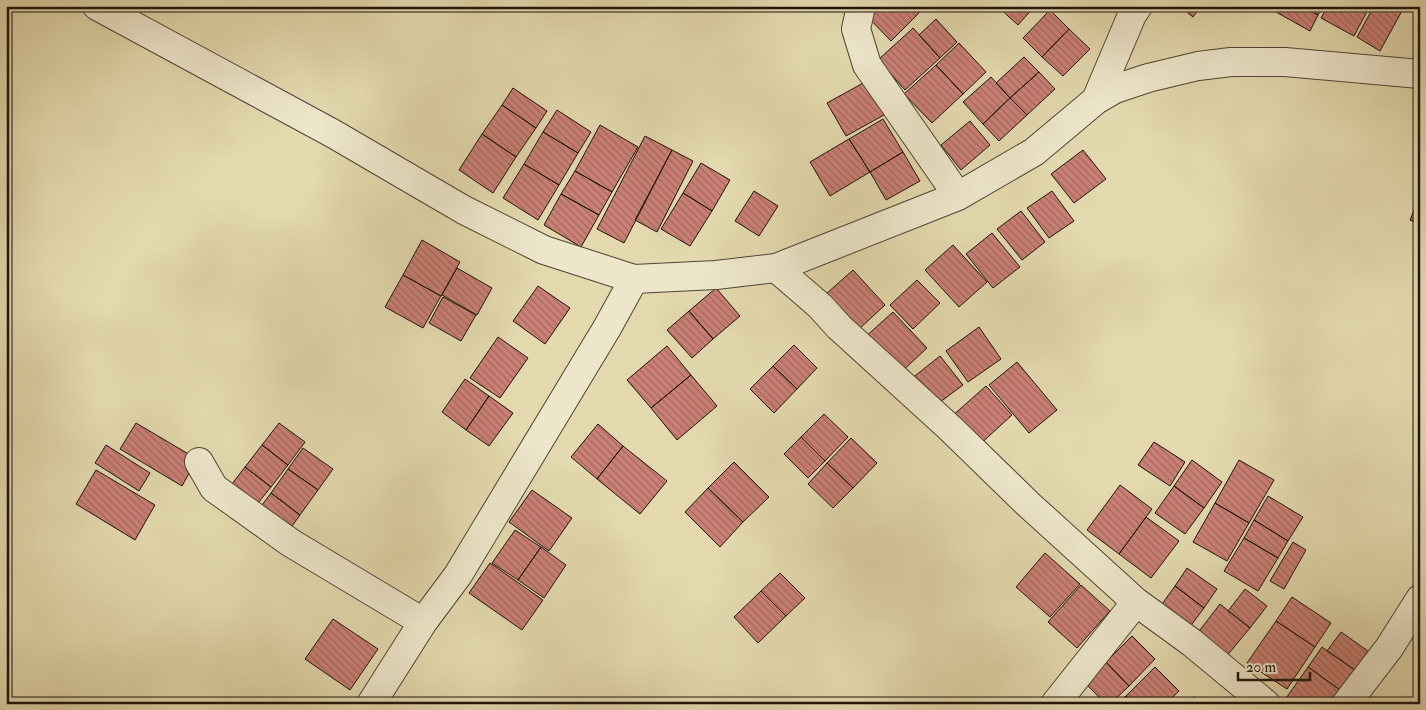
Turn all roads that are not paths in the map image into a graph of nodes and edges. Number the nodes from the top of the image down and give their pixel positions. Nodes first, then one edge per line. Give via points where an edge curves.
1 (98, 6) edge
2 (861, 6) edge
3 (1138, 6) edge
4 (1420, 74) edge
5 (1096, 100) junction
6 (958, 196) junction
7 (776, 268) junction
8 (634, 278) junction
9 (199, 462) dead end
10 (1420, 599) edge
11 (1136, 602) junction
12 (423, 622) junction
13 (371, 704) edge
14 (1055, 704) edge
15 (1266, 704) edge
16 (1346, 704) edge

1 - 8 street via 332,133 464,210 544,250
2 - 6 street via 856,29 867,65
3 - 5 street
4 - 5 street via 1284,62 1231,62 1148,78 1115,89
5 - 6 street via 1034,152
6 - 7 street
7 - 8 street via 716,275
7 - 11 street
8 - 12 street via 608,328 458,575
9 - 12 street via 214,488 290,543
10 - 16 street via 1389,648
11 - 14 street
11 - 15 street via 1192,642
12 - 13 street

